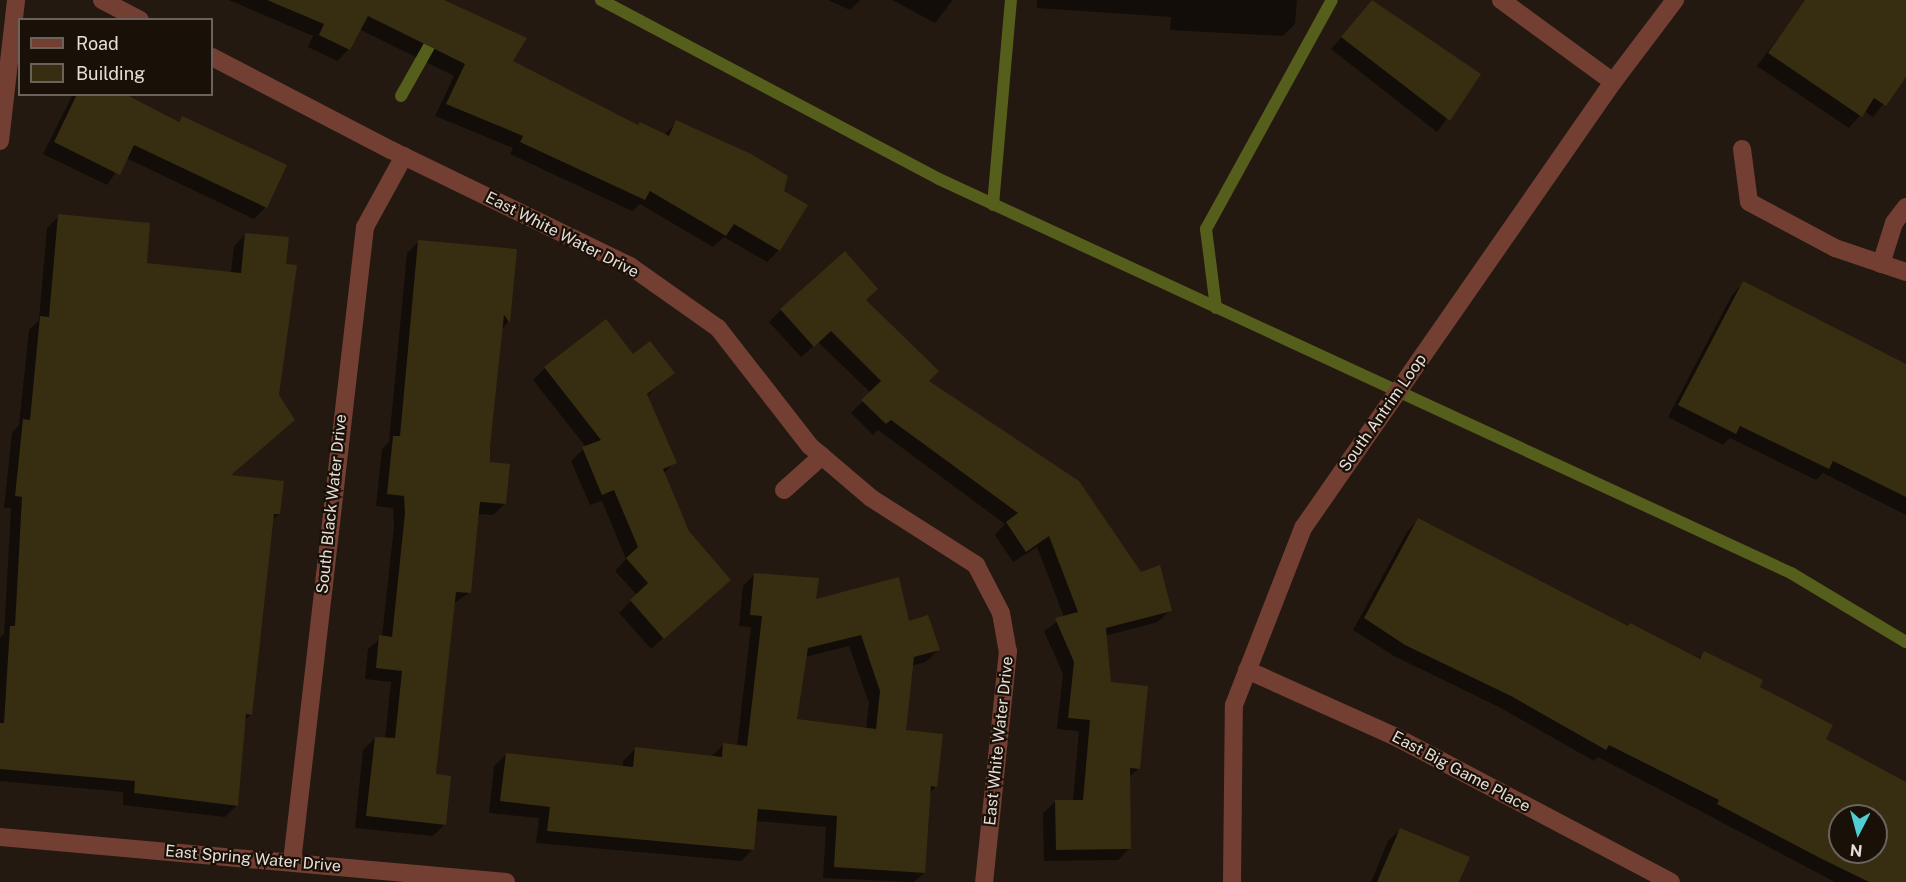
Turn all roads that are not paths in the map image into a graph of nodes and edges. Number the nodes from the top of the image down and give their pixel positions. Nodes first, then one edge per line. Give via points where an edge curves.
1 (16, 0) edge
2 (102, 0) edge
3 (1501, 0) edge
4 (1676, 0) edge
5 (136, 18) edge
6 (213, 58) edge
7 (1613, 82) junction
8 (0, 141) edge
9 (1742, 149) dead end
10 (404, 156) junction
11 (1906, 207) edge
12 (1881, 264) junction
13 (1906, 272) edge
14 (822, 456) junction
15 (784, 490) dead end
16 (1247, 670) junction
17 (0, 837) edge
18 (292, 862) junction
19 (1662, 880) edge
20 (506, 882) edge
21 (984, 882) edge
22 (1232, 882) edge

1 - 8 street
2 - 5 street
3 - 7 street
4 - 7 street, South Antrim Loop
6 - 10 street, East White Water Drive
7 - 16 street, South Antrim Loop via 1303,528
9 - 12 street via 1749,202 1835,248
10 - 14 street, East White Water Drive via 630,266 718,328
10 - 18 street, South Black Water Drive via 365,228
11 - 12 street via 1894,223
12 - 13 street
14 - 15 street
14 - 21 street, East White Water Drive via 871,498 976,565 1001,613 1008,651
16 - 19 street, East Big Game Place via 1394,736
16 - 22 street, South Antrim Loop via 1234,705
17 - 18 street, East Spring Water Drive
18 - 20 street, East Spring Water Drive

